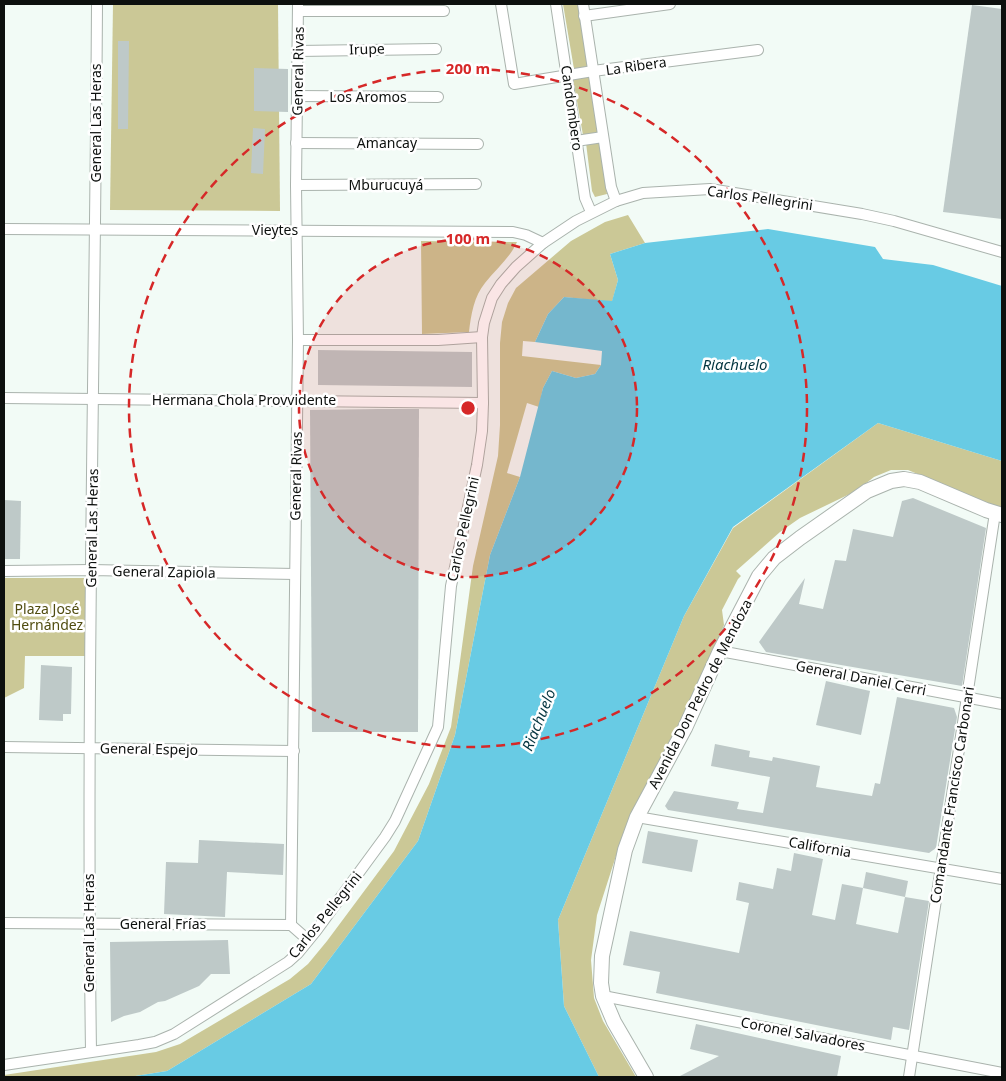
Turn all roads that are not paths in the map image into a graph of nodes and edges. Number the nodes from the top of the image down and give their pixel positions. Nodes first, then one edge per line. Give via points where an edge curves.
1 (97, 4) edge
2 (501, 4) edge
3 (556, 4) edge
4 (583, 4) edge
5 (670, 4) edge
6 (298, 8) edge
7 (444, 12) dead end
8 (584, 16) junction
9 (436, 49) dead end
10 (758, 50) dead end
11 (298, 52) junction
12 (593, 71) junction
13 (567, 76) junction
14 (297, 96) junction
15 (438, 97) dead end
16 (603, 137) junction
17 (576, 141) junction
18 (296, 143) junction
19 (478, 144) dead end
20 (476, 184) dead end
21 (296, 185) junction
22 (616, 201) junction
23 (591, 212) junction
24 (4, 229) edge
25 (96, 229) junction
26 (297, 230) junction
27 (543, 243) junction
28 (1002, 252) edge
29 (482, 337) junction
30 (298, 340) junction
31 (4, 398) edge
32 (93, 398) junction
33 (296, 400) junction
34 (483, 402) junction
35 (999, 514) edge
36 (91, 570) junction
37 (4, 571) edge
38 (295, 574) junction
39 (720, 650) junction
40 (968, 698) junction
41 (1002, 704) edge
42 (4, 747) edge
43 (90, 748) junction
44 (294, 751) junction
45 (637, 817) junction
46 (941, 868) junction
47 (1002, 878) edge
48 (4, 923) edge
49 (89, 924) junction
50 (291, 925) junction
51 (308, 940) junction
52 (603, 996) junction
53 (91, 1052) junction
54 (912, 1054) junction
55 (4, 1065) edge
56 (1002, 1073) edge
57 (646, 1077) edge
58 (909, 1077) edge

1 - 25 street, General Las Heras
2 - 13 street, La Ribera via 514,84
3 - 13 street, Candombero
4 - 8 street, Candombero
5 - 8 street
6 - 7 street
6 - 11 street, General Rivas
8 - 12 street, Candombero
9 - 11 street, Irupe
10 - 12 street, La Ribera
11 - 14 street, General Rivas
12 - 13 street, La Ribera
12 - 16 street, Candombero
13 - 17 street, Candombero
14 - 15 street, Los Aromos
14 - 18 street, General Rivas
16 - 17 street
16 - 22 street, Candombero
17 - 23 street, Candombero via 585,198
18 - 19 street, Amancay
18 - 21 street, General Rivas
20 - 21 street, Mburucuyá
21 - 26 street, General Rivas
22 - 23 street, Carlos Pellegrini
22 - 28 street, Carlos Pellegrini via 651,192 710,190 862,214
23 - 27 street, Carlos Pellegrini
24 - 25 street, Vieytes
25 - 26 street, Vieytes
25 - 32 street, General Las Heras
26 - 27 street, Vieytes via 513,232
26 - 30 street, General Rivas
27 - 29 street, Carlos Pellegrini via 501,284 490,306
29 - 30 street
29 - 34 street, Carlos Pellegrini
30 - 33 street, General Rivas
31 - 32 street, Hermana Chola Provvidente
32 - 33 street, Hermana Chola Provvidente
32 - 36 street, General Las Heras
33 - 34 street, Hermana Chola Provvidente
33 - 38 street, General Rivas
34 - 51 street, Carlos Pellegrini via 477,465 452,586 438,727 395,821
35 - 39 main road, Avenida Don Pedro de Mendoza via 912,480 891,481 867,491 780,552 756,581
35 - 40 street, Comandante Francisco Carbonari
36 - 37 street, General Zapiola
36 - 38 street, General Zapiola
36 - 43 street, General Las Heras
38 - 44 street, General Rivas
39 - 40 street, General Daniel Cerri
39 - 45 main road, Avenida Don Pedro de Mendoza via 693,712
40 - 41 street, General Daniel Cerri
40 - 46 street, Comandante Francisco Carbonari
42 - 43 street, General Espejo
43 - 44 street, General Espejo
43 - 49 street, General Las Heras
44 - 50 street, General Rivas
45 - 46 street, California
45 - 52 main road, Avenida Don Pedro de Mendoza via 625,850 602,956
46 - 47 street, California
46 - 54 street, Comandante Francisco Carbonari
48 - 49 street, General Frías
49 - 50 street, General Frías
49 - 53 street, General Las Heras
50 - 51 street
51 - 53 street, Carlos Pellegrini via 288,962 174,1034 155,1042
52 - 54 street, Coronel Salvadores
52 - 57 main road, Avenida Don Pedro de Mendoza via 619,1032
53 - 55 street, Carlos Pellegrini
54 - 56 street, Coronel Salvadores
54 - 58 street, Comandante Francisco Carbonari

